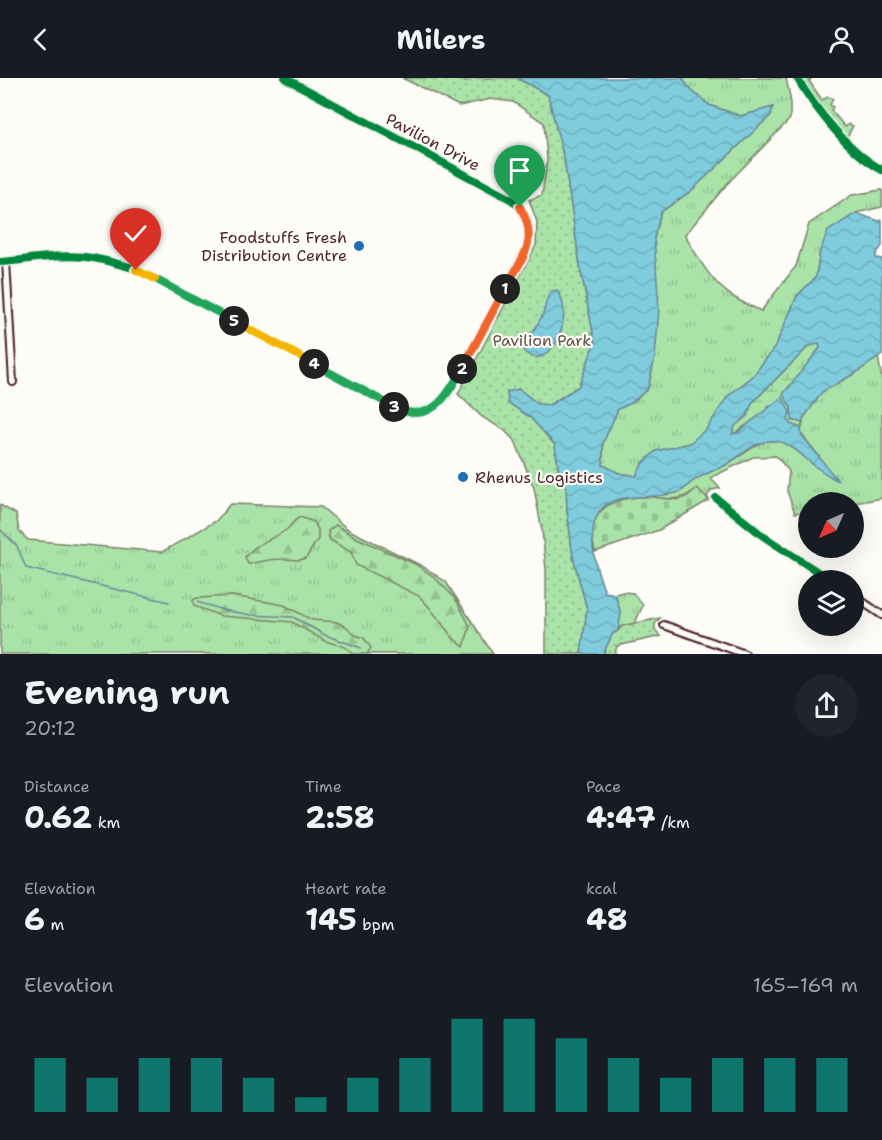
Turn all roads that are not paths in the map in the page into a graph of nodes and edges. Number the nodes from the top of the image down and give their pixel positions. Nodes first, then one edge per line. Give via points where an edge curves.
1 (285, 78) edge
2 (797, 78) edge
3 (882, 170) edge
4 (3, 262) edge
5 (13, 382) dead end
6 (716, 498) dead end
7 (815, 570) edge
8 (864, 603) edge
9 (882, 615) edge
10 (664, 625) dead end
11 (745, 654) edge

1 - 4 street, Pavilion Drive via 512,200 528,220 527,247 449,393 436,406 419,412 402,411 136,269 83,257
2 - 3 street via 848,143
4 - 5 street
6 - 7 street via 763,536
8 - 9 street
10 - 11 street

